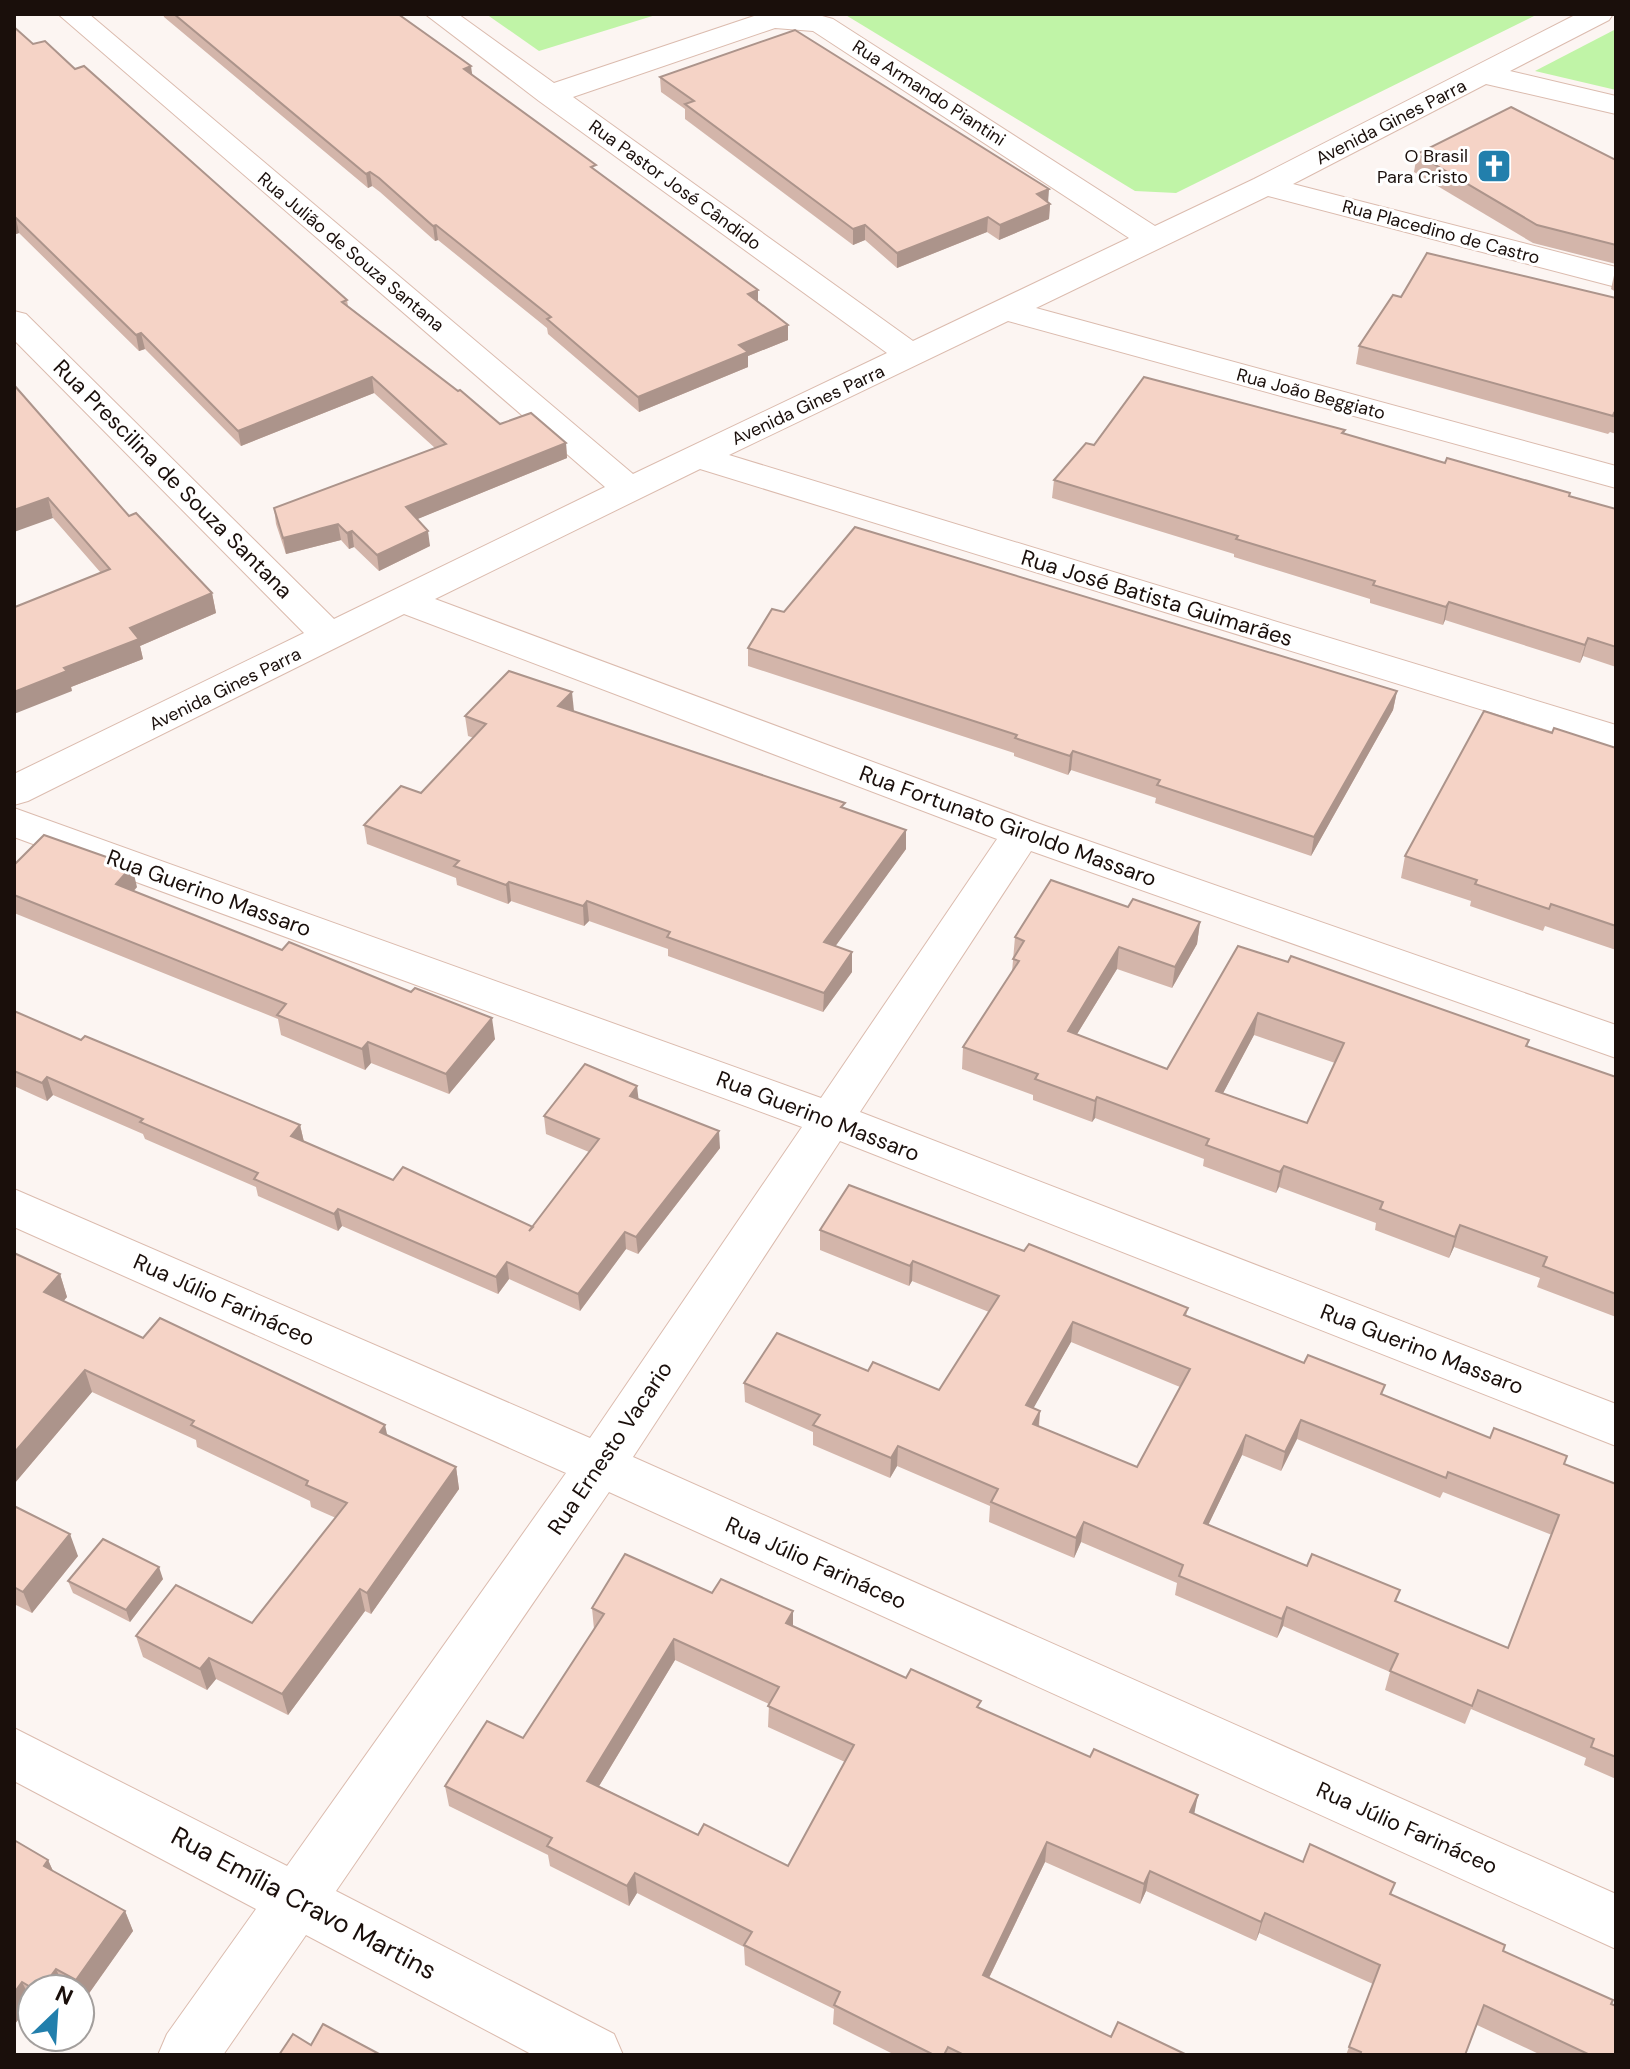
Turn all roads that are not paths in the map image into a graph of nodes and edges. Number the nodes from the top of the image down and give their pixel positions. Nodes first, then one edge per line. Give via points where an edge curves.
1 (72, 14) edge
2 (439, 14) edge
3 (1599, 14) edge
4 (1483, 74) junction
5 (550, 95) junction
6 (1616, 105) edge
7 (1265, 186) junction
8 (1154, 240) junction
9 (1616, 277) edge
10 (1006, 310) junction
11 (14, 321) edge
12 (912, 356) junction
13 (699, 457) junction
14 (1616, 477) edge
15 (629, 489) junction
16 (404, 601) junction
17 (331, 638) junction
18 (1616, 738) edge
19 (14, 791) edge
20 (14, 822) edge
21 (1022, 833) junction
22 (1616, 1042) edge
23 (830, 1119) junction
24 (14, 1207) edge
25 (1616, 1425) edge
26 (600, 1465) junction
27 (14, 1753) edge
28 (297, 1900) junction
29 (1616, 1922) edge
30 (188, 2055) edge
31 (593, 2055) edge

1 - 15 street, Rua Julião de Souza Santana
2 - 5 street, Rua Pastor José Cândido
3 - 4 street, Avenida Gines Parra
4 - 6 street
4 - 7 street, Avenida Gines Parra
5 - 8 street, Rua Armando Piantini via 750,25 800,19 823,25 880,60
5 - 12 street, Rua Pastor José Cândido
7 - 8 street, Avenida Gines Parra
7 - 9 street, Rua Placedino de Castro
8 - 10 street, Avenida Gines Parra
10 - 12 street, Avenida Gines Parra
10 - 14 street, Rua João Beggiato
11 - 17 street, Rua Prescilina de Souza Santana
12 - 13 street, Avenida Gines Parra
13 - 15 street, Avenida Gines Parra
13 - 18 street, Rua José Batista Guimarães
15 - 16 street, Avenida Gines Parra
16 - 17 street, Avenida Gines Parra
16 - 21 street, Rua Fortunato Giroldo Massaro
17 - 19 street, Avenida Gines Parra
20 - 23 street, Rua Guerino Massaro
21 - 22 street, Rua Fortunato Giroldo Massaro
21 - 23 street, Rua Ernesto Vacario
23 - 25 street, Rua Guerino Massaro
23 - 26 street, Rua Ernesto Vacario
24 - 26 street, Rua Júlio Farináceo
26 - 28 street, Rua Ernesto Vacario
26 - 29 street, Rua Júlio Farináceo
27 - 28 street, Rua Emília Cravo Martins
28 - 30 street, Rua Ernesto Vacario
28 - 31 street, Rua Emília Cravo Martins

